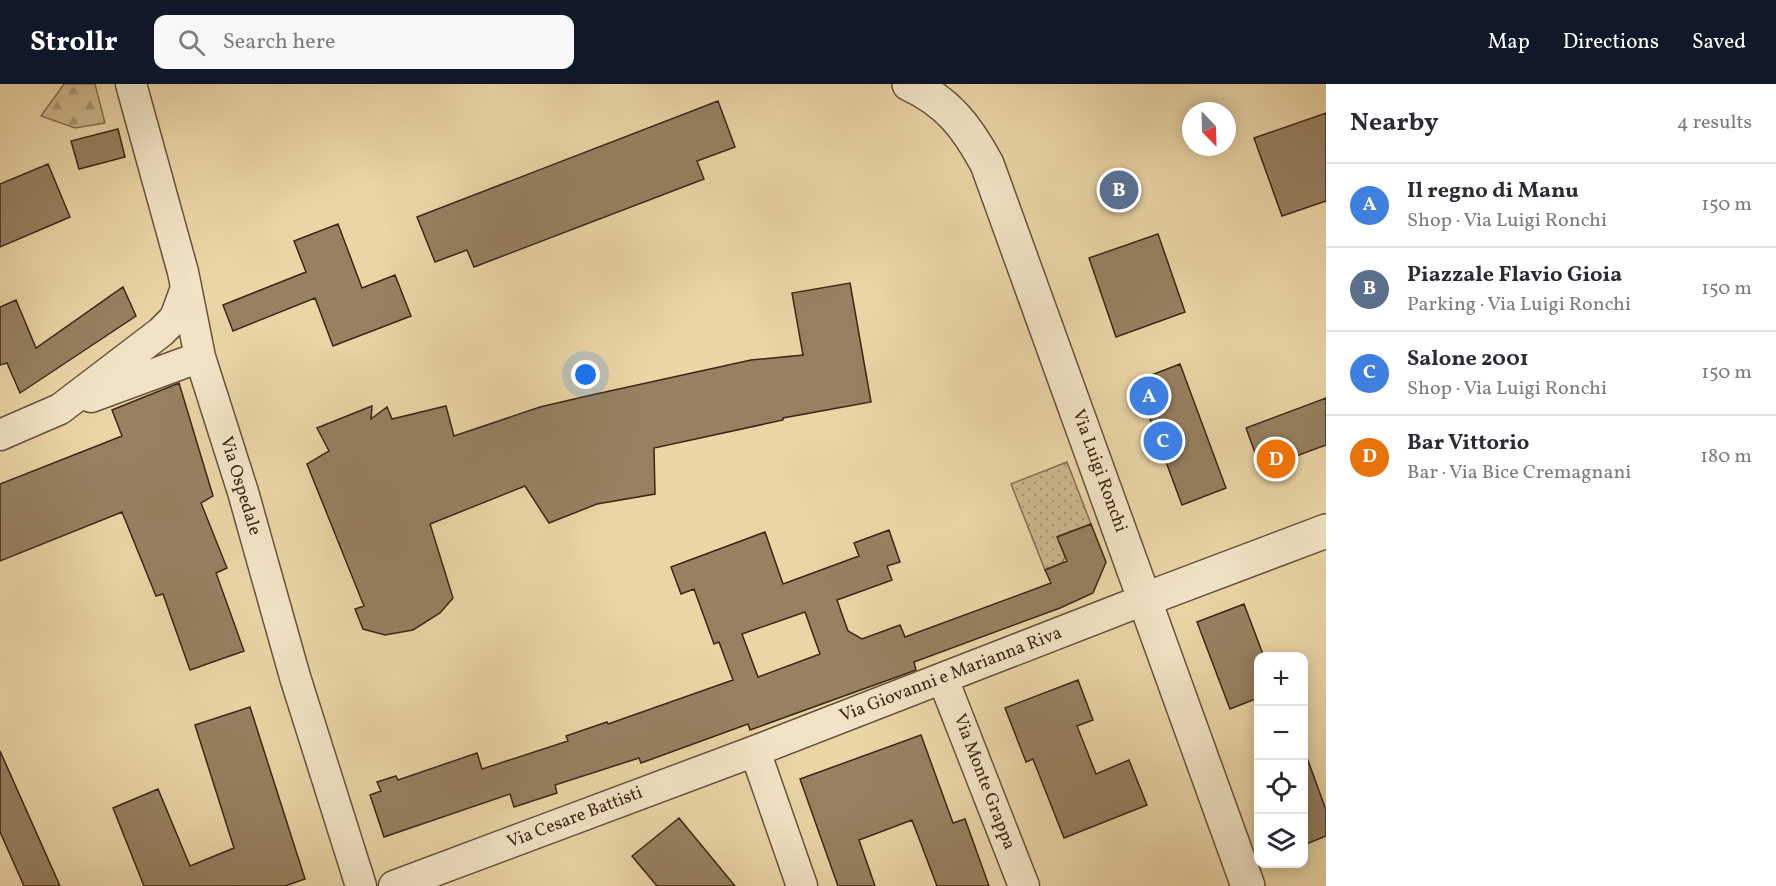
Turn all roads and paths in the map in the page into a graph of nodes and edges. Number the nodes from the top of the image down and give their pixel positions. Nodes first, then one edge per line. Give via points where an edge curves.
1 (131, 84) edge
2 (909, 84) edge
3 (186, 288) junction
4 (200, 357) junction
5 (60, 409) junction
6 (0, 435) edge
7 (1326, 531) edge
8 (1146, 599) junction
9 (943, 679) junction
10 (755, 751) junction
11 (361, 886) edge
12 (394, 886) edge
13 (802, 886) edge
14 (1024, 886) edge
15 (1248, 886) edge

1 - 3 street, Via Ospedale
2 - 8 street, Via Luigi Ronchi via 953,113 987,164
3 - 4 street, Via Ospedale
3 - 5 street via 175,318 161,332
4 - 5 street
4 - 11 street, Via Ospedale
5 - 6 street
7 - 8 street
8 - 9 street, Via Giovanni e Marianna Riva
8 - 15 street, Via Luigi Ronchi
9 - 10 street, Via Giovanni e Marianna Riva
9 - 14 street, Via Monte Grappa
10 - 12 street, Via Cesare Battisti
10 - 13 street

